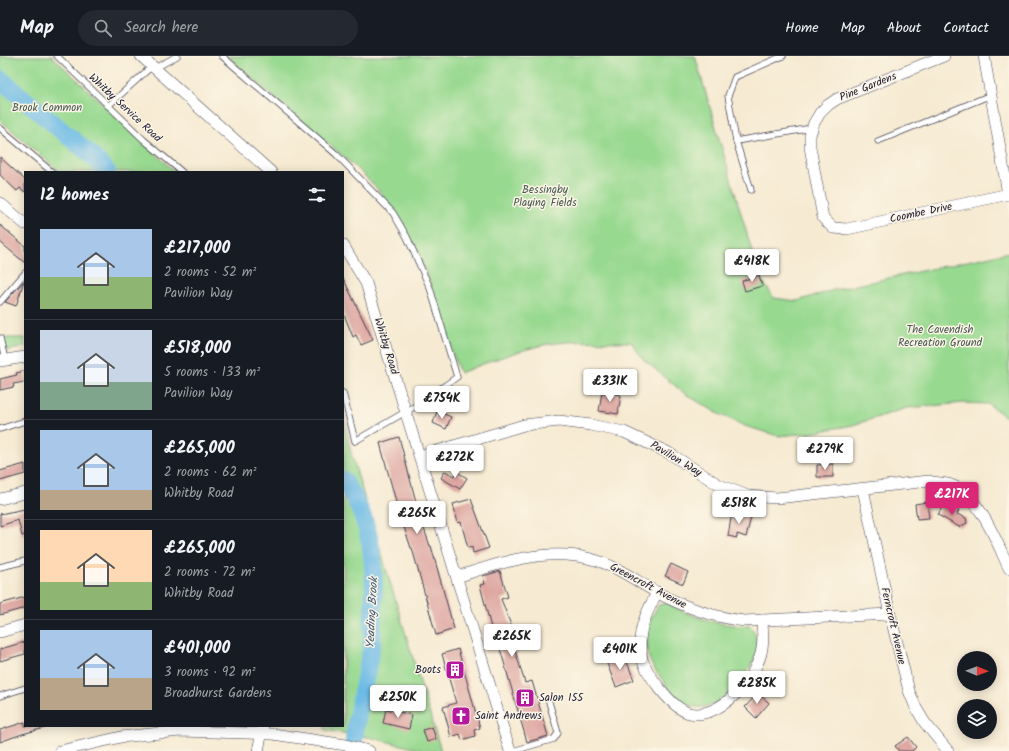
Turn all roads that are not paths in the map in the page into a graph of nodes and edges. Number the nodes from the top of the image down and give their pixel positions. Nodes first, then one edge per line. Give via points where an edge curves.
1 (56, 56) edge
2 (141, 56) edge
3 (177, 56) edge
4 (222, 56) edge
5 (783, 56) edge
6 (944, 56) edge
7 (984, 56) edge
8 (151, 67) junction
9 (991, 96) junction
10 (108, 106) junction
11 (0, 128) edge
12 (812, 128) junction
13 (736, 141) junction
14 (878, 141) dead end
15 (51, 171) edge
16 (181, 171) edge
17 (270, 171) edge
18 (751, 190) dead end
19 (1009, 194) edge
20 (0, 203) edge
21 (24, 223) edge
22 (833, 228) joint
23 (344, 247) edge
24 (24, 274) edge
25 (0, 302) edge
26 (0, 338) edge
27 (24, 357) edge
28 (3, 360) edge
29 (344, 397) edge
30 (406, 411) junction
31 (24, 421) edge
32 (0, 429) edge
33 (420, 456) junction
34 (863, 489) junction
35 (24, 493) edge
36 (0, 499) edge
37 (24, 561) edge
38 (0, 567) edge
39 (1009, 568) edge
40 (457, 577) junction
41 (657, 592) junction
42 (890, 614) junction
43 (762, 620) junction
44 (24, 625) edge
45 (0, 632) edge
46 (24, 688) edge
47 (0, 696) edge
48 (549, 702) dead end
49 (263, 730) edge
50 (365, 750) edge
51 (60, 751) edge
52 (258, 751) edge
53 (510, 751) edge
54 (513, 751) edge
55 (948, 751) edge

1 - 10 lane, Whitby Service Road
2 - 8 street
3 - 8 lane via 159,66
4 - 30 lane via 336,154 393,213 407,237 430,288 457,377
5 - 13 lane via 736,77 728,96
6 - 12 street, Pine Gardens via 837,99 820,113
7 - 9 street
8 - 10 lane
8 - 17 street
9 - 14 lane
9 - 19 street
10 - 16 lane, Whitby Service Road
11 - 15 lane
12 - 13 lane
12 - 22 street, Pine Gardens via 810,147 821,211 826,223
13 - 18 lane
19 - 22 street, Coombe Drive via 847,229
20 - 21 street
23 - 30 street, Whitby Road via 366,283
24 - 25 lane
26 - 28 lane
27 - 28 street
29 - 30 lane via 355,440
30 - 33 street, Whitby Road
31 - 32 lane
33 - 34 street, Pavilion Way via 524,425 559,421 624,432 670,453 719,485 748,496 777,498
33 - 40 street, Whitby Road
34 - 39 street, Pavilion Way via 929,482 952,485 969,497 983,515
34 - 42 street, Ferncroft Avenue
35 - 36 street
37 - 38 lane
40 - 41 street, Greencroft Avenue via 522,558 570,555 610,565
40 - 53 street, Whitby Road
41 - 43 street, Greencroft Avenue via 692,610 710,615 744,621
41 - 43 street via 641,632 641,656 663,692 676,706 690,713 705,713 718,708 745,683 756,668 762,648
42 - 43 street, Greencroft Avenue
42 - 55 street, Ferncroft Avenue via 916,708
44 - 45 street
46 - 47 lane
48 - 54 lane via 558,734 554,739
49 - 50 street
49 - 51 street via 180,731 121,737
49 - 52 street

